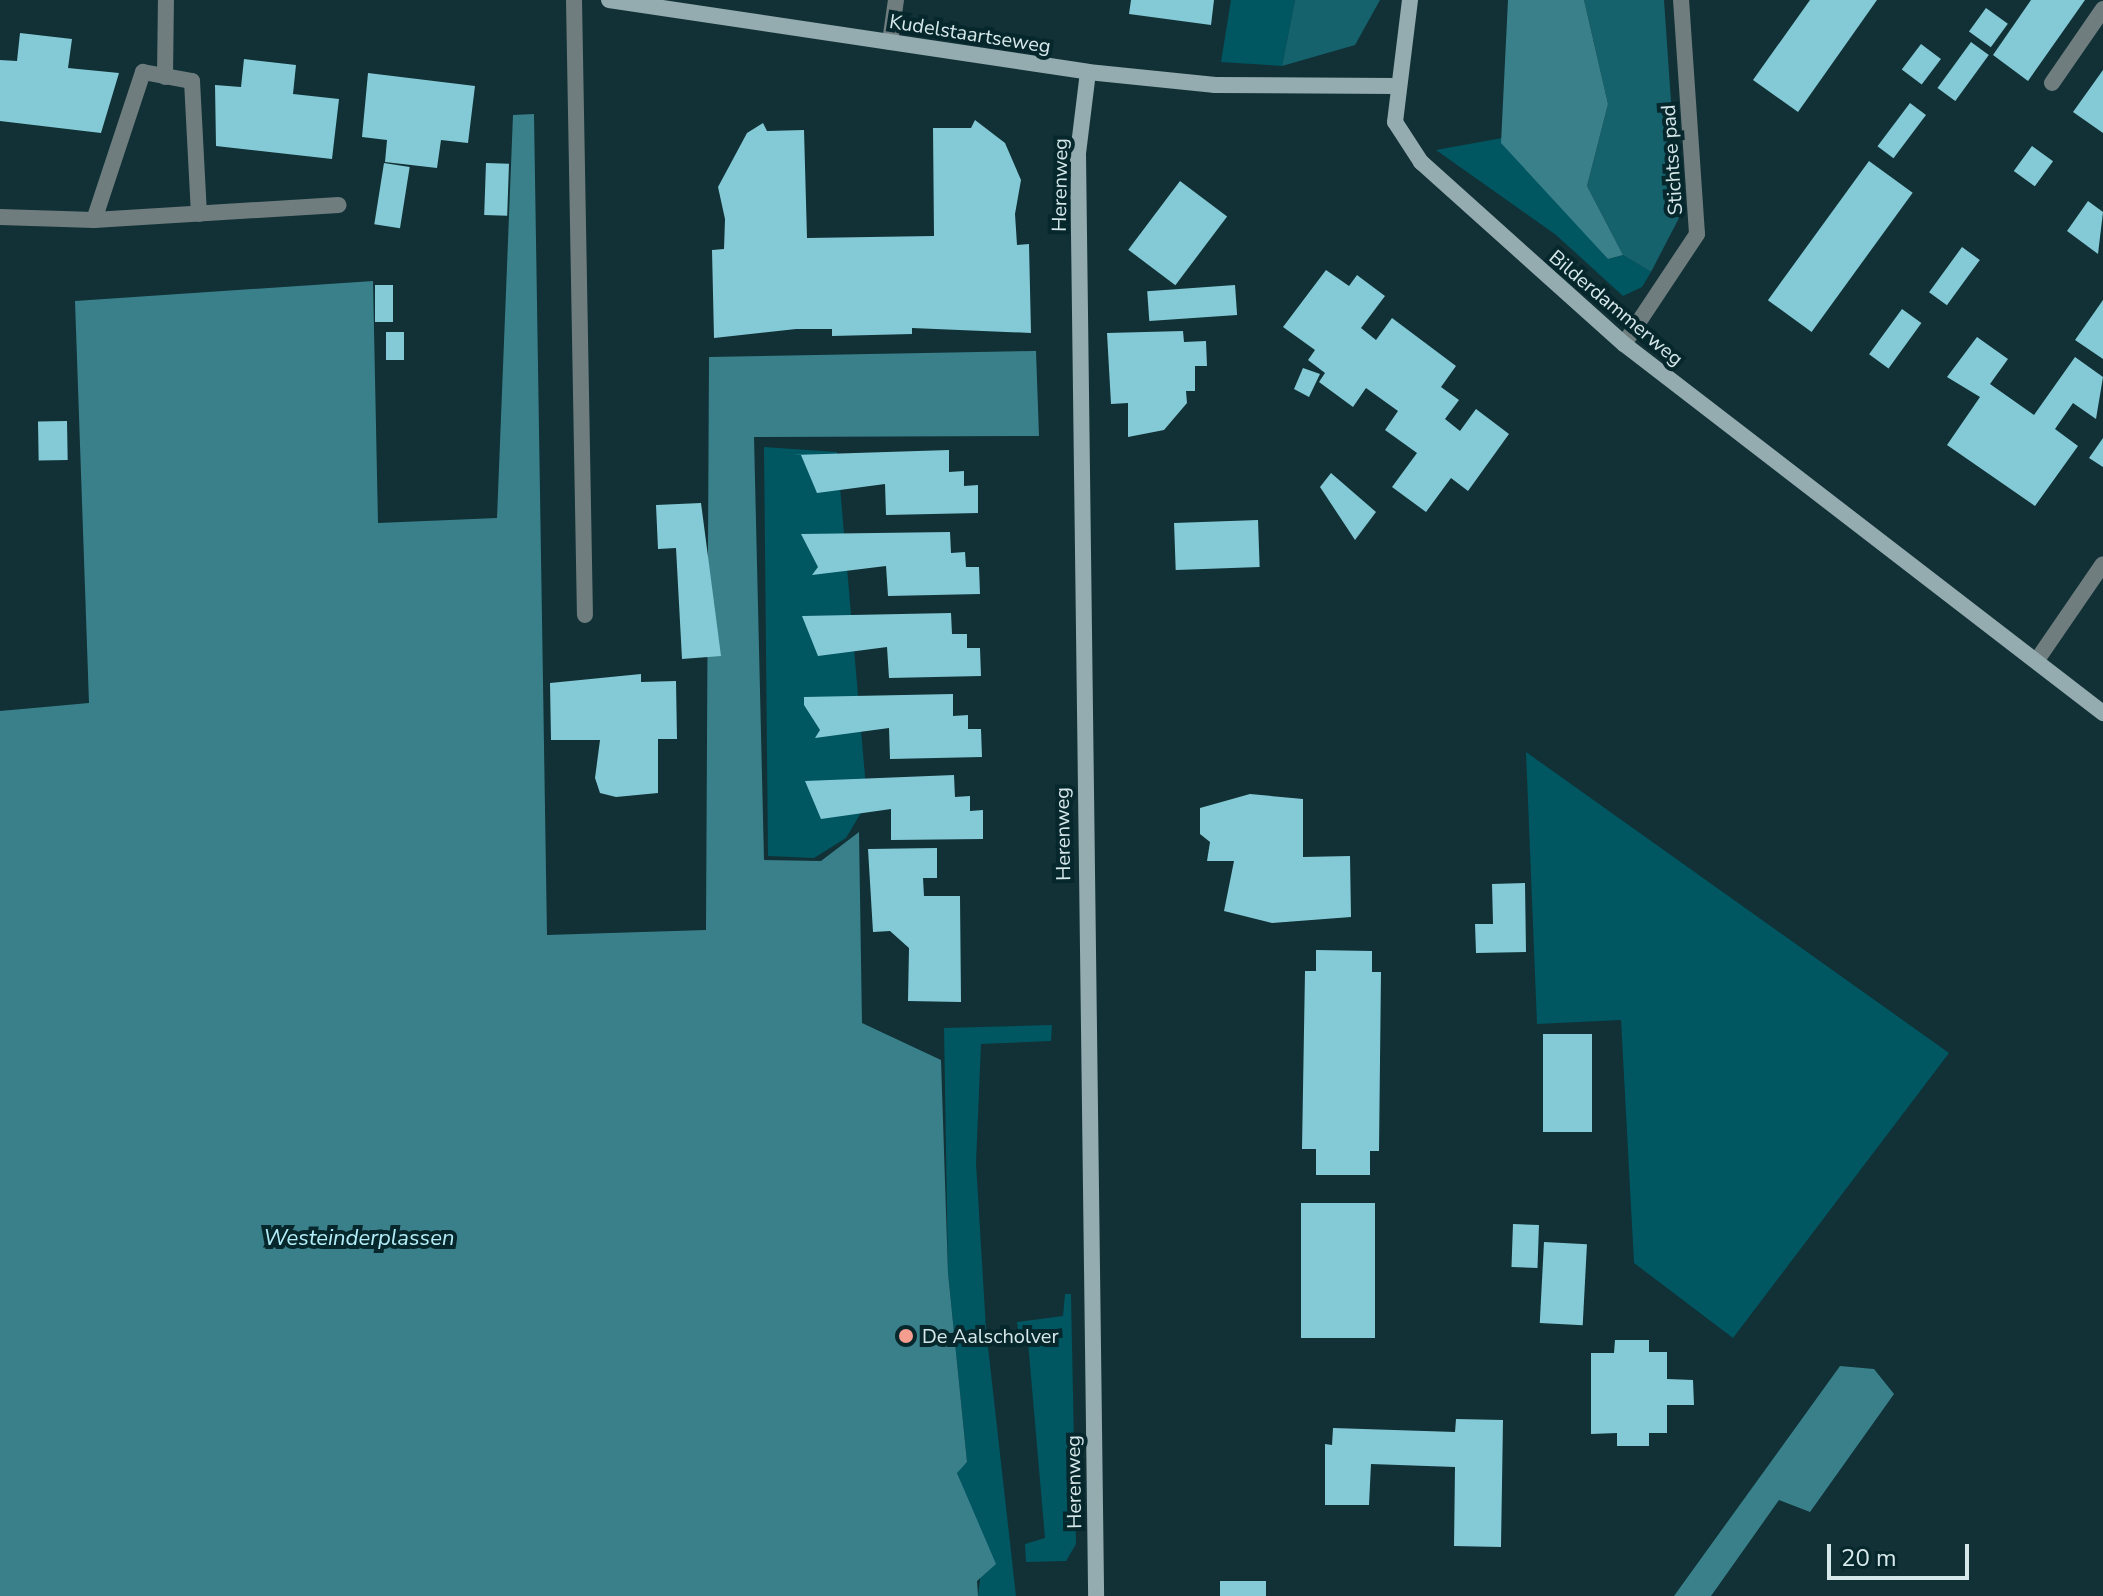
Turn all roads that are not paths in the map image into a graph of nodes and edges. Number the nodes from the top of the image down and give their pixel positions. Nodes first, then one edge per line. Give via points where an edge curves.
1 (166, 0) edge
2 (574, 0) edge
3 (609, 0) edge
4 (896, 0) edge
5 (1410, 0) edge
6 (1681, 0) edge
7 (2103, 9) edge
8 (890, 42) junction
9 (1088, 72) junction
10 (165, 77) junction
11 (2052, 83) dead end
12 (1394, 86) junction
13 (339, 205) dead end
14 (199, 214) junction
15 (0, 217) edge
16 (94, 220) junction
17 (1624, 344) junction
18 (2103, 564) edge
19 (585, 615) dead end
20 (2037, 660) junction
21 (2103, 713) edge
22 (1096, 1596) edge

1 - 10 street
2 - 19 street
3 - 8 street, Kudelstaartseweg
4 - 8 street
5 - 12 street, Bilderdammerweg
6 - 17 street, Stichtse pad via 1697,234
7 - 11 street
8 - 9 street, Kudelstaartseweg
9 - 12 street via 1215,85
9 - 22 street, Herenweg via 1078,170
10 - 14 street via 192,81
10 - 16 street via 143,72
12 - 17 street, Bilderdammerweg via 1395,122 1421,162
13 - 14 street
14 - 16 street
15 - 16 street
17 - 20 street, Bilderdammerweg
18 - 20 street
20 - 21 street, Bilderdammerweg

